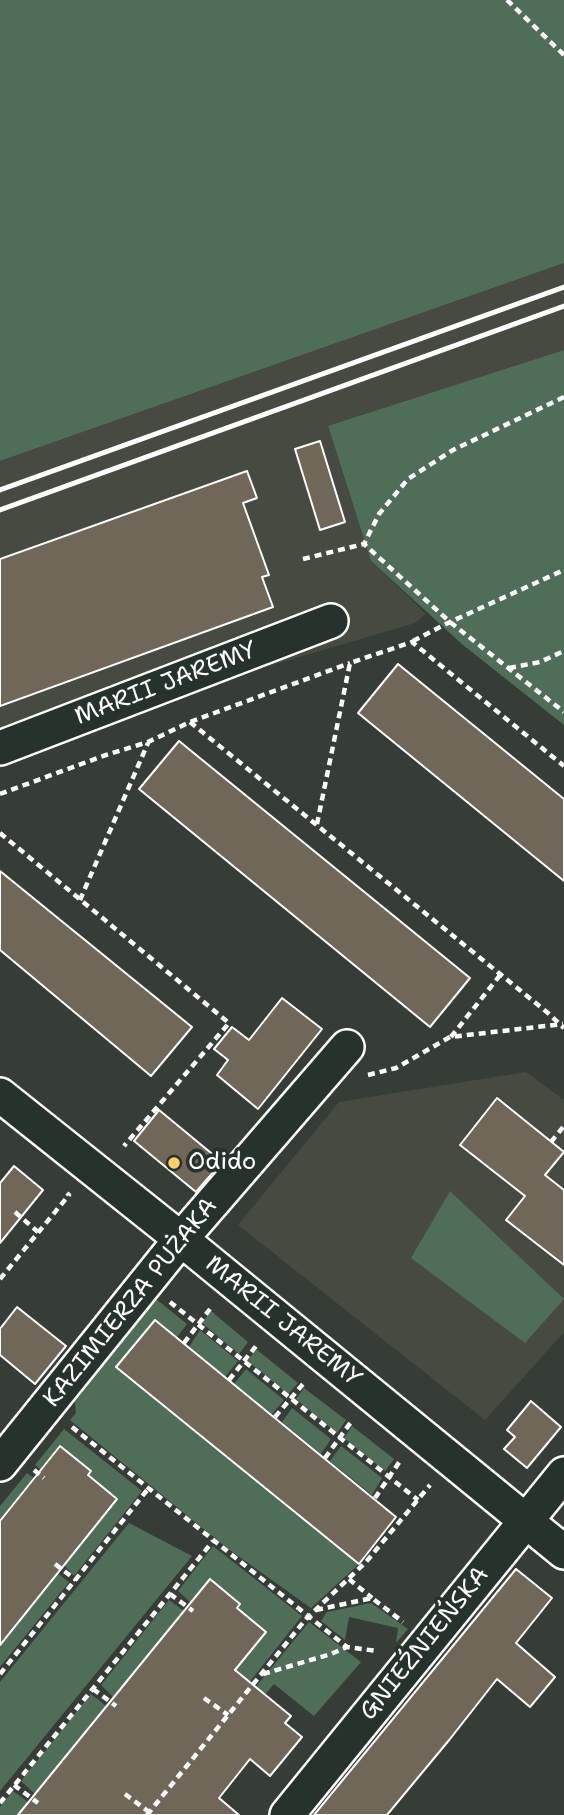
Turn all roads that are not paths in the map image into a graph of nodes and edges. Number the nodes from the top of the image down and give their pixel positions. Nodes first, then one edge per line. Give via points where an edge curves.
1 (331, 621) dead end
2 (0, 748) edge
3 (346, 1047) dead end
4 (0, 1095) edge
5 (181, 1239) junction
6 (0, 1464) edge
7 (564, 1474) edge
8 (525, 1520) junction
9 (564, 1552) edge
10 (287, 1815) edge

1 - 2 street, MARII JAREMY
3 - 5 street, KAZIMIERZA PUŻAKA
4 - 5 street, MARII JAREMY
5 - 6 street, KAZIMIERZA PUŻAKA
5 - 8 street, MARII JAREMY
7 - 8 street, GNIEŹNIEŃSKA
8 - 9 street, MARII JAREMY
8 - 10 street, GNIEŹNIEŃSKA

